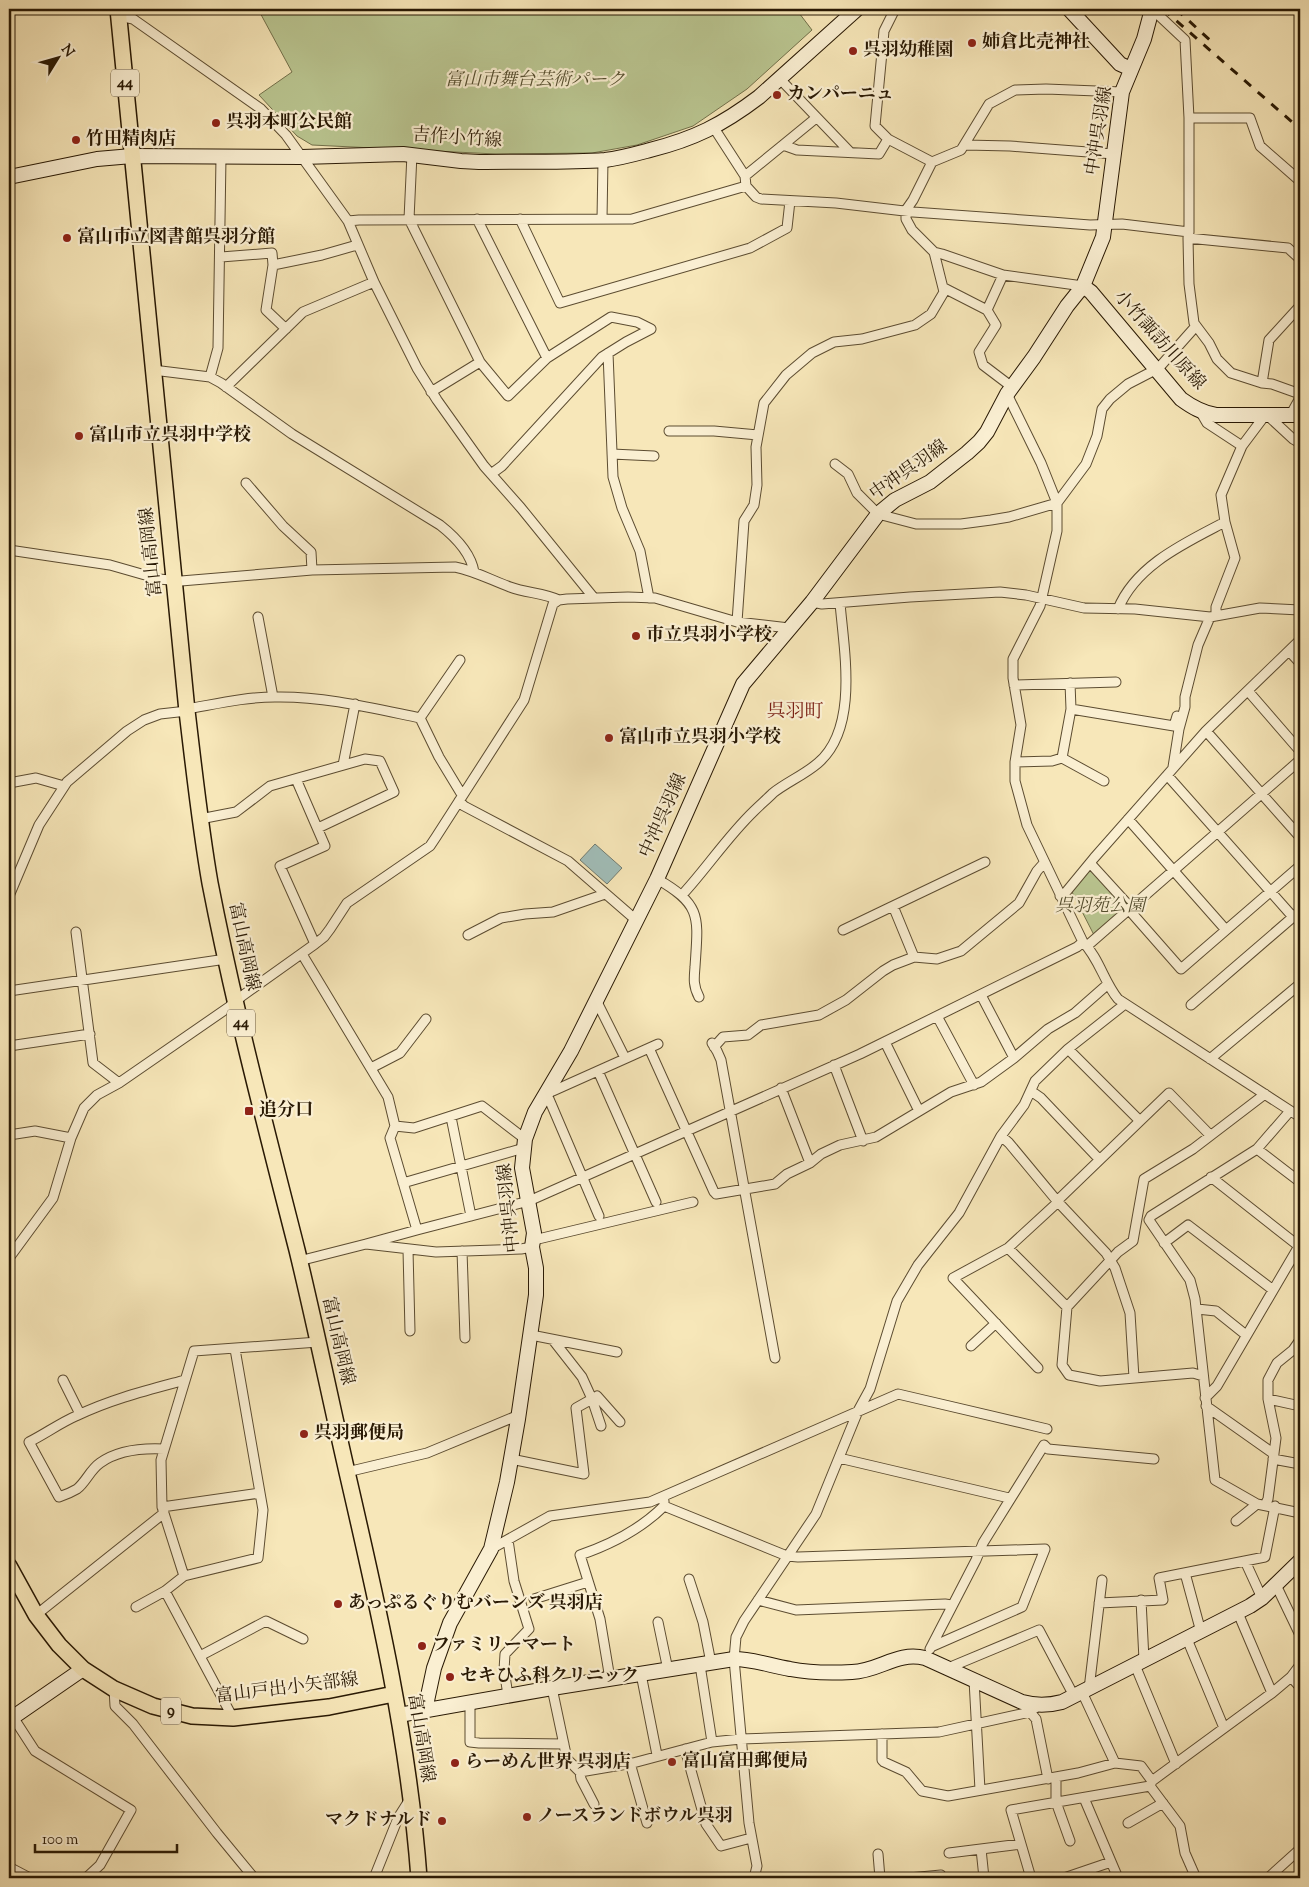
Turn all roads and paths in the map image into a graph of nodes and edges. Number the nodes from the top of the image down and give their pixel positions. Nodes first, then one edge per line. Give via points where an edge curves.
1 (857, 9) edge
2 (895, 9) edge
3 (1069, 9) edge
4 (1152, 9) edge
5 (119, 12) edge
6 (1131, 69) junction
7 (779, 78) junction
8 (1122, 92) junction
9 (816, 118) junction
10 (1189, 118) junction
11 (714, 128) junction
12 (888, 139) junction
13 (783, 145) junction
14 (965, 145) junction
15 (850, 152) junction
16 (412, 154) junction
17 (1114, 154) junction
18 (132, 156) junction
19 (221, 157) junction
20 (302, 157) junction
21 (603, 160) junction
22 (932, 162) junction
23 (745, 176) junction
24 (9, 177) edge
25 (1300, 181) edge
26 (746, 186) junction
27 (790, 201) junction
28 (906, 210) junction
29 (477, 219) junction
30 (602, 219) junction
31 (409, 220) junction
32 (520, 220) junction
33 (348, 221) junction
34 (1106, 224) junction
35 (1188, 235) junction
36 (357, 245) junction
37 (934, 252) junction
38 (221, 257) junction
39 (1300, 259) edge
40 (273, 265) junction
41 (1003, 275) junction
42 (374, 282) junction
43 (1083, 286) junction
44 (944, 288) junction
45 (1300, 306) edge
46 (986, 310) junction
47 (1196, 326) junction
48 (286, 329) junction
49 (608, 353) junction
50 (546, 358) junction
51 (480, 362) junction
52 (153, 370) junction
53 (1156, 371) junction
54 (210, 377) junction
55 (1262, 383) junction
56 (226, 387) junction
57 (1009, 390) junction
58 (431, 392) junction
59 (1300, 394) edge
60 (1300, 398) edge
61 (1200, 411) junction
62 (1295, 412) edge
63 (1266, 414) junction
64 (669, 430) dead end
65 (758, 435) junction
66 (1300, 443) edge
67 (1242, 446) junction
68 (612, 454) junction
69 (654, 456) dead end
70 (835, 464) dead end
71 (490, 474) junction
72 (246, 483) dead end
73 (1057, 503) junction
74 (878, 514) junction
75 (1225, 522) junction
76 (9, 550) edge
77 (312, 570) junction
78 (474, 572) junction
79 (174, 580) junction
80 (594, 598) junction
81 (649, 598) junction
82 (1042, 599) junction
83 (559, 600) junction
84 (812, 602) junction
85 (840, 603) junction
86 (1118, 609) junction
87 (1300, 610) edge
88 (1213, 616) junction
89 (258, 617) dead end
90 (737, 622) junction
91 (789, 628) junction
92 (1300, 640) edge
93 (1289, 651) junction
94 (460, 660) dead end
95 (1300, 663) edge
96 (1116, 682) dead end
97 (1070, 683) junction
98 (1014, 685) junction
99 (1248, 690) junction
100 (273, 696) junction
101 (1185, 697) junction
102 (355, 704) junction
103 (1071, 709) junction
104 (187, 710) junction
105 (420, 718) junction
106 (1206, 730) junction
107 (1300, 751) edge
108 (1062, 758) junction
109 (1300, 760) edge
110 (1015, 762) junction
111 (343, 765) junction
112 (1173, 767) junction
113 (1167, 775) junction
114 (296, 778) junction
115 (1104, 781) dead end
116 (9, 783) edge
117 (64, 786) junction
118 (1262, 794) junction
119 (460, 798) junction
120 (200, 819) junction
121 (1128, 819) junction
122 (318, 828) junction
123 (1218, 832) junction
124 (1300, 837) edge
125 (985, 862) dead end
126 (1090, 862) junction
127 (1044, 863) junction
128 (1300, 866) edge
129 (1174, 871) junction
130 (657, 879) junction
131 (1270, 892) junction
132 (606, 894) junction
133 (682, 895) junction
134 (9, 896) edge
135 (1060, 896) junction
136 (893, 906) junction
137 (1131, 910) junction
138 (1297, 914) edge
139 (636, 920) junction
140 (843, 930) dead end
141 (1226, 930) junction
142 (76, 932) dead end
143 (468, 935) dead end
144 (315, 944) junction
145 (1085, 944) junction
146 (302, 954) junction
147 (914, 957) junction
148 (226, 959) junction
149 (82, 981) junction
150 (1108, 984) junction
151 (1300, 984) edge
152 (9, 991) edge
153 (981, 994) junction
154 (699, 997) dead end
155 (596, 1000) junction
156 (236, 1001) junction
157 (1125, 1004) junction
158 (1191, 1005) dead end
159 (937, 1016) junction
160 (426, 1019) dead end
161 (90, 1034) junction
162 (885, 1042) junction
163 (658, 1044) dead end
164 (9, 1046) edge
165 (649, 1048) junction
166 (1068, 1049) junction
167 (625, 1058) junction
168 (1014, 1058) junction
169 (1210, 1059) junction
170 (834, 1065) junction
171 (371, 1068) junction
172 (598, 1071) junction
173 (119, 1083) junction
174 (974, 1085) junction
175 (781, 1088) junction
176 (1031, 1091) junction
177 (1264, 1094) junction
178 (544, 1095) junction
179 (730, 1111) junction
180 (919, 1111) junction
181 (1290, 1111) junction
182 (451, 1118) junction
183 (1300, 1118) edge
184 (1140, 1121) junction
185 (395, 1126) junction
186 (687, 1131) junction
187 (9, 1135) edge
188 (1210, 1135) junction
189 (1001, 1136) junction
190 (72, 1138) junction
191 (863, 1141) junction
192 (524, 1143) junction
193 (1257, 1149) junction
194 (634, 1153) junction
195 (1099, 1160) junction
196 (810, 1163) junction
197 (461, 1167) junction
198 (582, 1177) junction
199 (1210, 1177) junction
200 (1300, 1182) edge
201 (403, 1183) junction
202 (745, 1189) junction
203 (529, 1201) junction
204 (656, 1202) dead end
205 (694, 1202) dead end
206 (1058, 1202) junction
207 (471, 1216) junction
208 (599, 1216) dead end
209 (417, 1230) junction
210 (533, 1243) junction
211 (1164, 1243) junction
212 (366, 1244) junction
213 (1300, 1247) edge
214 (1008, 1248) junction
215 (408, 1250) junction
216 (462, 1251) junction
217 (9, 1258) edge
218 (1110, 1260) junction
219 (299, 1261) junction
220 (1273, 1290) junction
221 (1067, 1307) junction
222 (1196, 1309) junction
223 (996, 1323) junction
224 (410, 1331) dead end
225 (531, 1335) junction
226 (1246, 1335) junction
227 (465, 1338) dead end
228 (553, 1340) junction
229 (318, 1342) junction
230 (1299, 1345) edge
231 (971, 1346) dead end
232 (235, 1349) junction
233 (617, 1352) dead end
234 (774, 1358) dead end
235 (1038, 1368) dead end
236 (1203, 1376) junction
237 (1134, 1378) junction
238 (63, 1380) dead end
239 (185, 1380) junction
240 (592, 1399) junction
241 (1268, 1399) junction
242 (1206, 1402) junction
243 (1300, 1406) edge
244 (858, 1410) junction
245 (80, 1414) junction
246 (519, 1415) junction
247 (620, 1422) dead end
248 (601, 1426) dead end
249 (1047, 1429) dead end
250 (164, 1449) junction
251 (1273, 1456) junction
252 (839, 1458) junction
253 (511, 1459) junction
254 (1154, 1459) dead end
255 (1300, 1464) edge
256 (347, 1472) junction
257 (260, 1494) junction
258 (1009, 1498) junction
259 (664, 1501) junction
260 (1266, 1505) junction
261 (163, 1510) junction
262 (1300, 1513) edge
263 (1236, 1521) dead end
264 (508, 1540) junction
265 (490, 1549) junction
266 (979, 1551) junction
267 (787, 1556) junction
268 (1300, 1560) edge
269 (1245, 1561) junction
270 (9, 1566) edge
271 (1185, 1573) junction
272 (184, 1576) junction
273 (689, 1579) dead end
274 (1102, 1580) dead end
275 (588, 1582) junction
276 (1276, 1585) junction
277 (165, 1591) junction
278 (1262, 1598) junction
279 (534, 1599) dead end
280 (758, 1600) junction
281 (1141, 1600) junction
282 (1099, 1603) junction
283 (952, 1606) junction
284 (136, 1607) dead end
285 (1238, 1613) junction
286 (36, 1615) junction
287 (658, 1622) dead end
288 (1201, 1632) junction
289 (1300, 1635) edge
290 (303, 1639) dead end
291 (1187, 1639) junction
292 (928, 1652) junction
293 (200, 1656) junction
294 (734, 1660) junction
295 (1139, 1662) junction
296 (706, 1664) junction
297 (1300, 1665) edge
298 (948, 1668) junction
299 (83, 1669) junction
300 (668, 1670) junction
301 (641, 1674) junction
302 (1291, 1677) junction
303 (610, 1679) junction
304 (974, 1680) junction
305 (1300, 1687) edge
306 (552, 1688) junction
307 (114, 1689) junction
308 (1082, 1692) junction
309 (1272, 1693) junction
310 (394, 1694) junction
311 (508, 1695) junction
312 (470, 1702) junction
313 (1034, 1709) junction
314 (426, 1710) junction
315 (399, 1715) junction
316 (233, 1718) junction
317 (11, 1719) edge
318 (976, 1723) junction
319 (1224, 1728) junction
320 (882, 1734) junction
321 (741, 1739) junction
322 (712, 1742) junction
323 (564, 1744) junction
324 (685, 1749) junction
325 (657, 1755) junction
326 (630, 1763) junction
327 (1115, 1763) junction
328 (1176, 1764) junction
329 (580, 1772) junction
330 (1052, 1778) junction
331 (1151, 1783) junction
332 (980, 1790) junction
333 (411, 1798) junction
334 (1084, 1798) junction
335 (1056, 1802) junction
336 (1163, 1803) junction
337 (594, 1804) dead end
338 (647, 1823) dead end
339 (1128, 1823) dead end
340 (751, 1838) junction
341 (1070, 1841) dead end
342 (1021, 1844) junction
343 (981, 1849) junction
344 (1300, 1849) edge
345 (950, 1853) dead end
346 (878, 1854) dead end
347 (1111, 1862) junction
348 (9, 1867) edge
349 (941, 1874) dead end
350 (30, 1878) edge
351 (86, 1878) edge
352 (254, 1878) edge
353 (374, 1878) edge
354 (419, 1878) edge
355 (754, 1878) edge
356 (880, 1878) edge
357 (909, 1878) edge
358 (984, 1878) edge
359 (1032, 1878) edge
360 (1064, 1878) edge
361 (1118, 1878) edge
362 (1196, 1878) edge
363 (1268, 1878) edge

1 - 7 main road, 吉作小竹線
2 - 12 street via 884,31 875,126
3 - 6 main road via 1120,64
4 - 6 main road, 中沖呉羽線
4 - 10 street via 1185,40
5 - 18 main road, 富山高岡線 / 44
5 - 20 street via 261,109
6 - 8 main road, 中沖呉羽線
7 - 9 street
7 - 11 main road, 吉作小竹線 via 759,98
8 - 14 street via 1015,90 989,104
8 - 17 main road, 中沖呉羽線
9 - 13 street
9 - 15 street
10 - 25 street via 1250,118 1260,146
10 - 35 street
11 - 21 main road, 吉作小竹線 via 680,142
11 - 23 street
12 - 15 street via 879,154
12 - 22 street
13 - 15 street via 797,150
13 - 23 street
14 - 17 street
14 - 22 street via 961,150
16 - 20 main road, 吉作小竹線
16 - 21 main road, 吉作小竹線 via 479,162
16 - 31 street
17 - 34 main road, 中沖呉羽線
18 - 19 main road, 吉作小竹線
18 - 24 main road, 吉作小竹線 via 97,159
18 - 52 main road, 富山高岡線 / 44
19 - 20 main road, 吉作小竹線
19 - 38 street
20 - 33 street
21 - 30 street
22 - 28 street
23 - 26 street
26 - 27 street via 761,199
26 - 30 street via 632,218
27 - 28 street
27 - 32 street via 787,228 750,248 560,303
28 - 34 street
28 - 37 street via 906,219 912,230
29 - 31 street
29 - 32 street
29 - 50 street
30 - 32 street
31 - 33 street
31 - 51 street
33 - 36 street
34 - 35 street
34 - 43 main road, 中沖呉羽線
35 - 39 street via 1288,248
35 - 47 street via 1190,297
36 - 40 street
36 - 42 street
37 - 41 street
37 - 44 street
38 - 40 street via 272,252
38 - 54 street via 218,348
40 - 48 street via 266,310
41 - 43 street
41 - 46 street
42 - 48 street via 303,312
42 - 58 street
43 - 53 main road, 小竹諏訪川原線
43 - 57 main road, 中沖呉羽線
44 - 46 street
44 - 65 street via 931,314 915,325 862,339 834,342 812,353 791,370 768,396 762,409
45 - 55 street via 1269,340
46 - 57 street via 996,325 979,352 983,365
47 - 53 street
47 - 55 street via 1226,370
48 - 56 street
49 - 50 street via 651,329 637,322 611,318
49 - 68 street
49 - 71 street via 502,466
50 - 51 street via 508,396
51 - 58 street
52 - 54 street
52 - 79 main road, 富山高岡線 / 44
53 - 61 main road, 小竹諏訪川原線 via 1181,399
53 - 73 street via 1128,384 1106,403 1086,464
54 - 56 street
55 - 59 street
56 - 78 street via 292,434 440,525 459,544
57 - 73 street
57 - 74 main road, 中沖呉羽線 via 987,432 968,453 930,482 895,500
58 - 71 street
60 - 62 street
61 - 63 main road, 小竹諏訪川原線 via 1216,415
61 - 67 street via 1206,423
62 - 63 main road, 小竹諏訪川原線
63 - 66 street
63 - 67 street
64 - 65 street via 714,430
65 - 90 street via 755,456 757,485 754,505 744,521
67 - 75 street via 1221,495
68 - 69 street
68 - 81 street via 617,492 640,551
70 - 74 street via 848,474 857,493
71 - 80 street
72 - 77 street via 283,526 311,552
73 - 74 street via 1009,517 961,524 916,524
73 - 82 street via 1058,531
74 - 84 main road, 中沖呉羽線
75 - 86 street via 1172,551 1149,569 1131,586
75 - 88 street via 1236,558
76 - 79 street via 110,565
77 - 78 street via 455,567
77 - 79 street
78 - 83 street via 510,587
79 - 104 main road, 富山高岡線 / 44
80 - 81 street
80 - 83 street
81 - 90 street
82 - 85 street via 1000,592
82 - 86 street via 1084,608
82 - 98 street via 1013,660
83 - 119 street via 550,611 524,700
84 - 85 street
84 - 91 main road, 中沖呉羽線
85 - 133 street via 846,674 840,728 832,747 818,762 773,793 752,813
86 - 88 street
87 - 88 street via 1260,608
88 - 101 street via 1198,645
89 - 100 street
90 - 91 street
91 - 130 main road, 中沖呉羽線 via 739,691
92 - 93 street
93 - 95 street
93 - 99 street
94 - 105 street
96 - 97 street
97 - 98 street
97 - 103 street
98 - 110 street via 1021,725
99 - 106 street
99 - 107 street
100 - 102 street
100 - 104 street
101 - 103 street via 1174,726
101 - 112 street
102 - 105 street
102 - 111 street
103 - 108 street
104 - 117 street via 160,714 127,730
104 - 120 main road, 富山高岡線 / 44
105 - 119 street
106 - 112 street
106 - 118 street
108 - 110 street
108 - 115 street
109 - 118 street
110 - 127 street via 1015,781 1027,825
111 - 114 street
111 - 122 street via 365,759 380,761 394,792
112 - 113 street
113 - 121 street
113 - 123 street
114 - 120 street via 270,786 236,812
114 - 122 street
116 - 117 street via 36,778
117 - 134 street via 39,824
118 - 123 street
118 - 124 street
119 - 132 street via 464,806 568,861
119 - 144 street via 430,846 347,902 330,929
120 - 148 main road, 富山高岡線 / 44
121 - 126 street
121 - 129 street
122 - 144 street via 325,846 280,866
123 - 129 street
123 - 131 street
125 - 136 street
126 - 135 street
126 - 137 street
127 - 135 street
127 - 147 street via 1019,903 961,951 937,959
128 - 131 street
129 - 137 street
129 - 141 street
130 - 133 street
130 - 139 main road, 中沖呉羽線
131 - 138 street
131 - 141 street
132 - 139 street
132 - 143 street via 554,912 501,918
133 - 154 street via 693,907 695,916 697,940 693,984
135 - 145 street
136 - 140 street
136 - 147 street
137 - 141 street via 1181,969
137 - 145 street
138 - 158 street
139 - 155 main road, 中沖呉羽線
142 - 149 street
144 - 146 street
145 - 150 street
145 - 153 street
146 - 156 street
146 - 171 street
147 - 179 street via 883,971 826,1013 760,1025 748,1035 723,1036 713,1045 721,1060
148 - 149 street
148 - 156 main road, 富山高岡線 / 44
149 - 152 street
149 - 161 street
150 - 157 street
150 - 168 street
151 - 169 street
153 - 159 street
153 - 168 street
155 - 167 street
155 - 178 main road, 中沖呉羽線 via 572,1051
156 - 173 street
156 - 219 main road, 富山高岡線 / 44
157 - 166 street
157 - 169 street
159 - 162 street
159 - 174 street
160 - 171 street via 400,1053
161 - 164 street
161 - 173 street via 93,1063
162 - 170 street
162 - 180 street
163 - 165 street
165 - 167 street
165 - 186 street
166 - 176 street via 1035,1081
166 - 184 street
167 - 172 street
168 - 174 street
169 - 177 street
170 - 175 street
170 - 191 street
171 - 185 street via 388,1097
172 - 178 street
172 - 194 street
173 - 190 street via 97,1095 84,1108
174 - 180 street via 950,1092
175 - 179 street
175 - 196 street
176 - 189 street
176 - 195 street
177 - 181 street
177 - 188 street
178 - 192 main road, 中沖呉羽線
178 - 198 street via 549,1099
179 - 186 street
179 - 202 street
180 - 191 street via 876,1137
181 - 183 street
181 - 193 street
182 - 185 street via 414,1128
182 - 192 street via 482,1106
182 - 197 street
184 - 188 street via 1169,1092
184 - 195 street
185 - 201 street via 390,1138
186 - 194 street
186 - 202 street via 715,1193
187 - 190 street via 35,1131
188 - 218 street via 1144,1179 1133,1241
189 - 206 street
189 - 244 street via 959,1213 901,1291 870,1389
190 - 217 street via 53,1198
191 - 196 street via 840,1145
192 - 197 street
192 - 203 main road, 中沖呉羽線 via 522,1168
193 - 199 street
193 - 200 street
194 - 198 street
194 - 204 street
195 - 206 street
196 - 202 street via 775,1184
197 - 201 street
197 - 207 street
198 - 203 street
198 - 208 street
199 - 211 street via 1151,1216 1150,1220
199 - 213 street
201 - 209 street
202 - 234 street
203 - 207 street
203 - 210 main road, 中沖呉羽線
205 - 210 street
206 - 214 street
206 - 218 street
207 - 209 street
209 - 212 street
210 - 216 street
210 - 225 main road, 中沖呉羽線 via 536,1295
211 - 220 street via 1188,1225
211 - 222 street via 1190,1280
212 - 215 street
212 - 219 street
213 - 220 street
214 - 221 street
214 - 223 street via 953,1278
215 - 216 street
215 - 224 street
216 - 227 street
218 - 221 street
218 - 237 street via 1130,1313
219 - 229 main road, 富山高岡線 / 44
220 - 226 street
221 - 237 street via 1062,1365 1069,1375 1100,1381
222 - 226 street via 1216,1311
222 - 236 street
223 - 231 street
223 - 235 street
225 - 228 street
225 - 246 main road, 中沖呉羽線
226 - 242 street
228 - 233 street
228 - 240 street via 582,1377
229 - 232 street
229 - 256 main road, 富山高岡線 / 44
230 - 241 street via 1277,1362 1271,1371
232 - 239 street via 194,1351
232 - 257 street
236 - 237 street via 1193,1373
236 - 242 street
238 - 245 street
239 - 245 street
239 - 250 street
240 - 247 street via 596,1396
240 - 248 street
240 - 253 street via 576,1408 584,1474
241 - 243 street
241 - 251 street via 1276,1438
242 - 251 street
242 - 260 street via 1215,1480
244 - 249 street via 898,1394
244 - 252 street
244 - 259 street
245 - 250 street via 29,1442 59,1498 78,1488 100,1462 143,1448
246 - 253 main road, 中沖呉羽線
246 - 256 street via 427,1453
250 - 261 street via 161,1460
251 - 255 street
251 - 260 street
252 - 258 street
252 - 267 street via 816,1514
253 - 265 main road, 中沖呉羽線
254 - 258 street via 1048,1449 1044,1445
256 - 310 main road, 富山高岡線 / 44
257 - 261 street
257 - 272 street via 263,1510 258,1558
258 - 266 street
259 - 264 street via 550,1516
259 - 267 street
259 - 275 street via 651,1519 636,1530 580,1555
260 - 262 street
260 - 263 street
260 - 269 street via 1265,1558
261 - 272 street
261 - 286 street
264 - 265 street
264 - 311 street via 514,1581 529,1629 505,1654
265 - 314 main road, 中沖呉羽線 via 450,1623 434,1668
266 - 267 street
266 - 283 street
266 - 292 street via 1045,1549 1022,1606
267 - 280 street
268 - 276 main road
269 - 271 street
269 - 278 street
270 - 286 main road, 富山戸出小矢部線 / 9
271 - 281 street via 1159,1578 1163,1600
271 - 288 street
272 - 277 street
273 - 296 street via 703,1622
274 - 282 street
275 - 279 street
275 - 303 street via 600,1619
276 - 278 main road
276 - 289 street
277 - 284 street
277 - 293 street
278 - 285 main road
280 - 283 street via 796,1610
280 - 294 street via 736,1637
281 - 282 street
281 - 295 street
282 - 308 street
283 - 292 street
285 - 288 main road
285 - 309 street
286 - 299 main road, 富山戸出小矢部線 / 9
287 - 300 street
288 - 291 main road
290 - 293 street via 266,1620
291 - 295 main road
291 - 319 street
292 - 294 main road via 852,1672 816,1672
292 - 298 main road
293 - 316 street
294 - 296 main road
294 - 321 street
295 - 308 main road
295 - 328 street
296 - 300 main road
296 - 322 street
297 - 302 street
298 - 304 main road
298 - 308 street via 1039,1630
299 - 307 main road, 富山戸出小矢部線 / 9
299 - 317 main road
300 - 301 main road
301 - 303 main road
301 - 325 street
302 - 305 street
302 - 309 street
303 - 306 main road
304 - 313 main road
304 - 318 street
306 - 311 main road
306 - 323 street
307 - 316 main road, 富山戸出小矢部線 / 9 via 153,1706 192,1716
307 - 352 street via 116,1706
308 - 313 main road via 1062,1702
308 - 327 street
309 - 319 street
310 - 315 main road, 富山高岡線 / 44
310 - 316 main road, 富山戸出小矢部線 / 9
311 - 312 main road
312 - 314 main road
312 - 323 street via 470,1742
313 - 318 street
313 - 330 street
314 - 315 main road
315 - 333 main road, 富山高岡線 / 44
317 - 351 street via 35,1751 131,1810 100,1865
318 - 320 street via 939,1732
318 - 332 street
319 - 328 street
320 - 321 street
320 - 332 street via 882,1760 906,1772 922,1791 948,1796
321 - 322 street
321 - 340 street
322 - 324 street
323 - 329 street via 567,1759
324 - 325 street
324 - 340 street via 706,1824 721,1846
325 - 326 street
326 - 329 street
326 - 338 street
327 - 330 street
327 - 331 street via 1141,1766
328 - 331 street
329 - 337 street
330 - 332 street
330 - 335 street
331 - 334 street
331 - 336 street
333 - 353 street via 398,1818
333 - 354 main road, 富山高岡線 / 44
334 - 335 street
334 - 347 street
335 - 341 street
335 - 342 street via 1011,1810
336 - 339 street
336 - 362 street via 1180,1826 1184,1853
340 - 355 street via 756,1866
342 - 343 street
342 - 359 street
343 - 345 street
343 - 358 street
344 - 363 street
346 - 356 street
347 - 360 street
347 - 361 street
348 - 350 street
349 - 357 street

